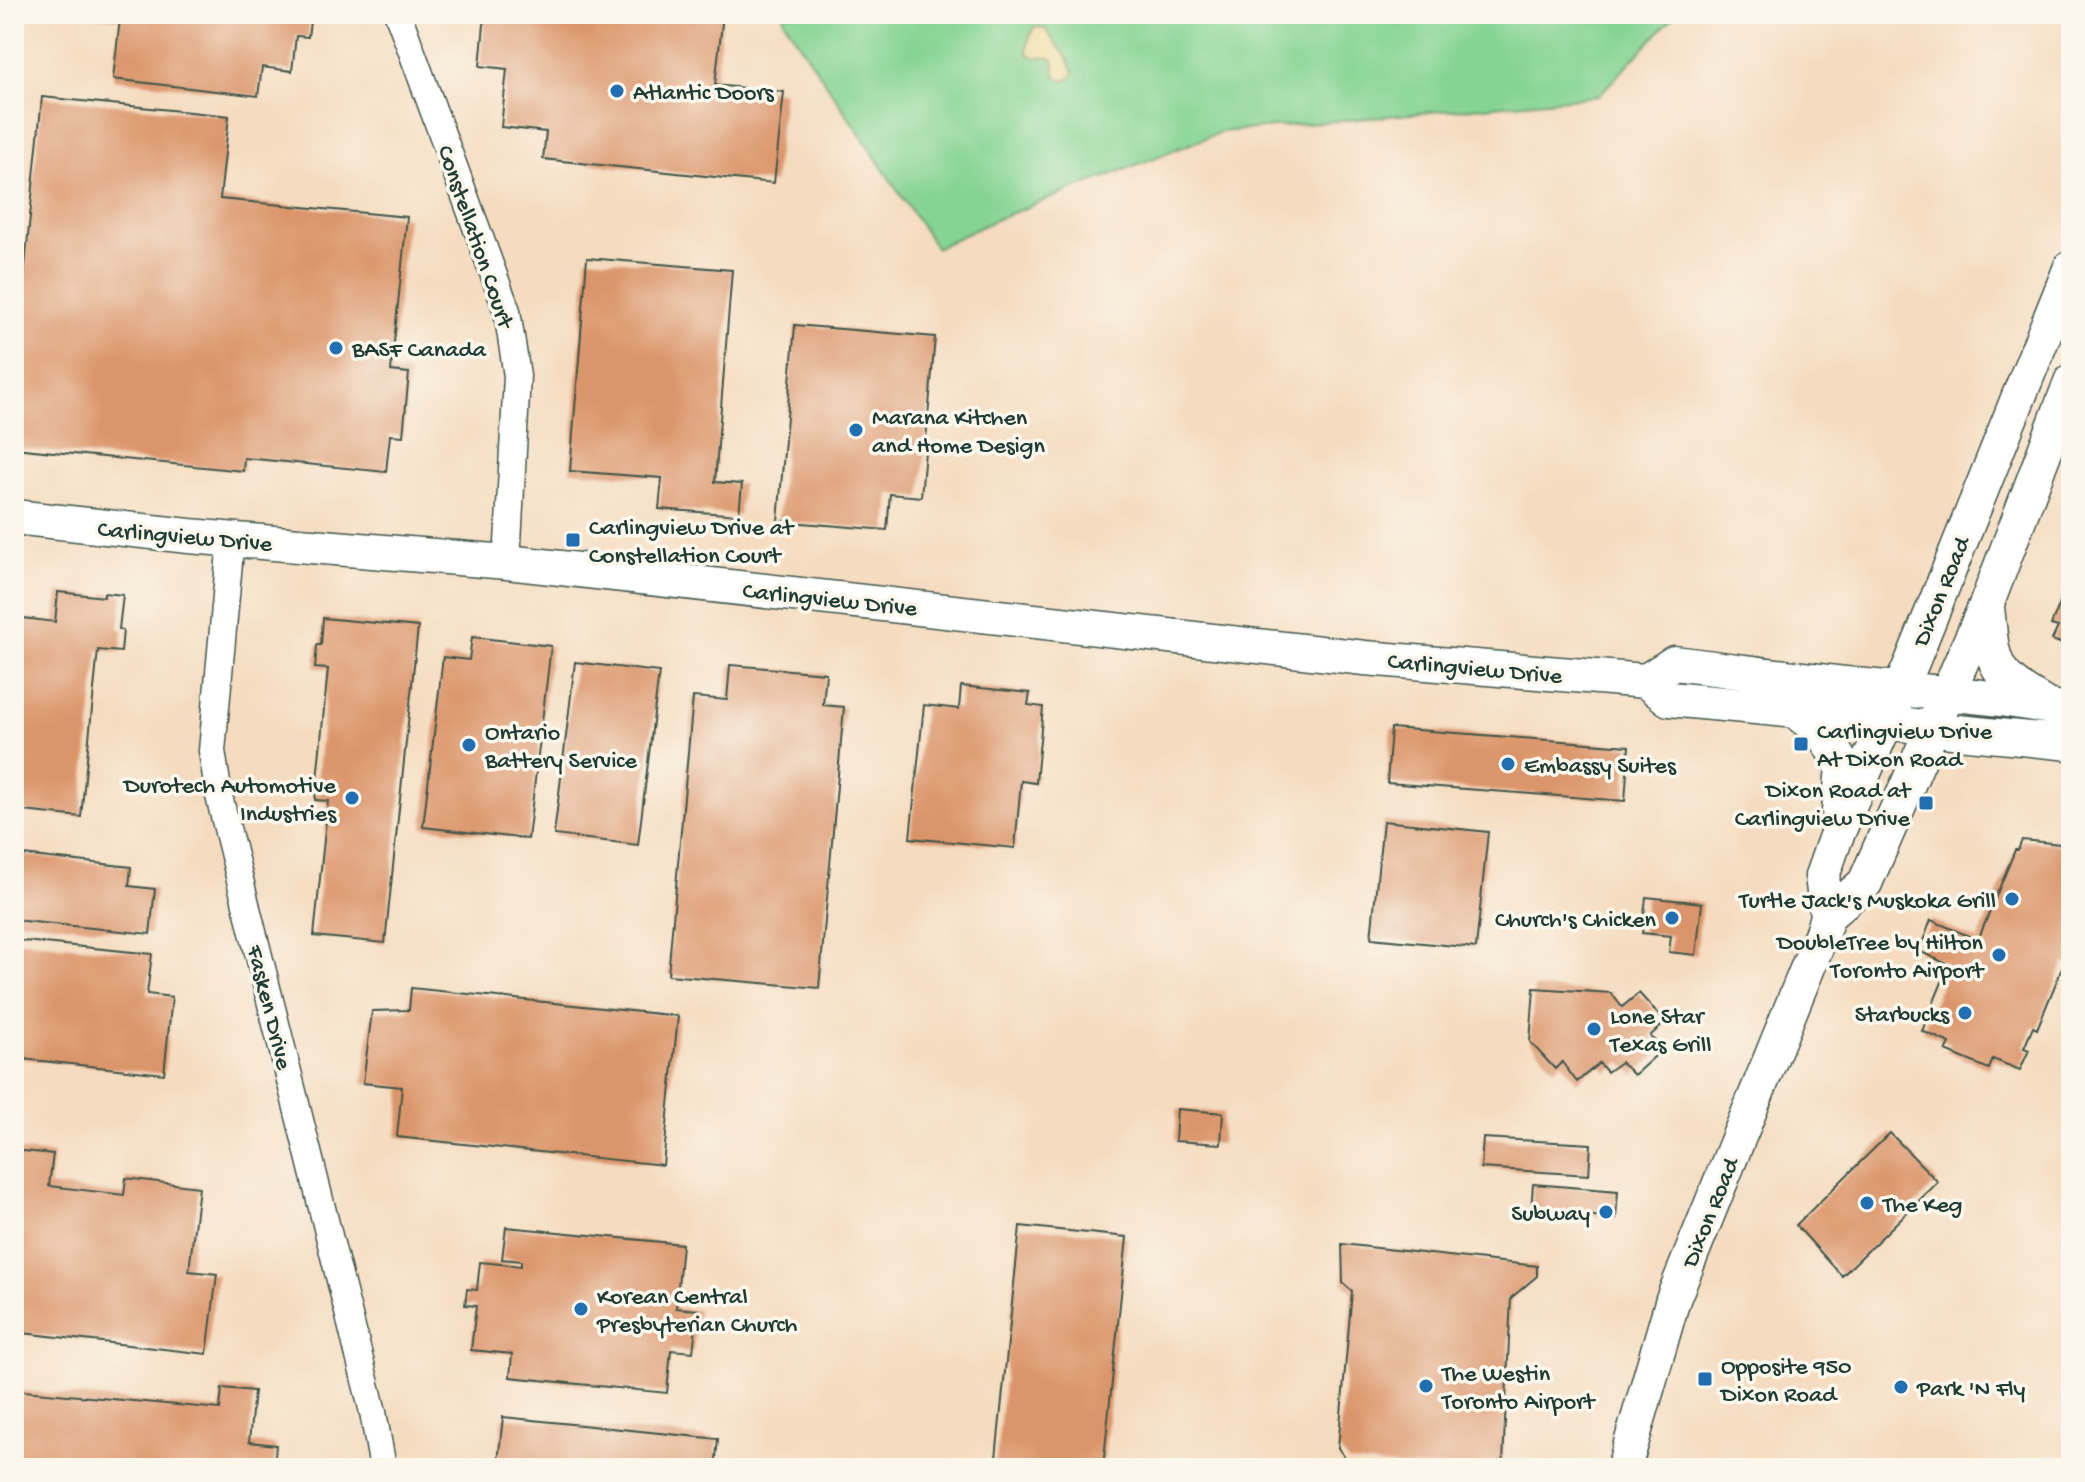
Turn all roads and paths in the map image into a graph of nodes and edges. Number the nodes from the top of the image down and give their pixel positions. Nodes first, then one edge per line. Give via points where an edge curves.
1 (398, 14) edge
2 (2071, 267) edge
3 (2071, 382) edge
4 (14, 517) edge
5 (231, 540) junction
6 (507, 562) junction
7 (1987, 603) junction
8 (1646, 681) junction
9 (1899, 689) junction
10 (1946, 694) junction
11 (2058, 708) edge
12 (1795, 711) junction
13 (1885, 721) junction
14 (1932, 727) junction
15 (2071, 743) edge
16 (1835, 839) junction
17 (1827, 916) junction
18 (383, 1468) edge
19 (1624, 1468) edge

1 - 6 street, Constellation Court via 507,311 517,376
2 - 9 main road, Dixon Road
3 - 7 main road, Dixon Road
4 - 5 main road, Carlingview Drive
5 - 6 main road, Carlingview Drive
5 - 18 street, Fasken Drive via 212,751 219,796
6 - 8 main road, Carlingview Drive via 1365,658
7 - 10 main road, Dixon Road
7 - 11 main road via 1994,658 2006,679
8 - 9 main road via 1674,663
8 - 12 main road, Carlingview Drive via 1669,699
9 - 10 main road
9 - 13 main road, Dixon Road
10 - 11 main road
10 - 14 main road, Dixon Road
12 - 13 main road, Carlingview Drive
12 - 16 main road via 1822,732 1843,766
13 - 14 main road, Carlingview Drive
13 - 16 main road, Dixon Road
14 - 15 main road, Carlingview Drive
14 - 17 main road, Dixon Road via 1865,883
16 - 17 main road, Dixon Road via 1822,876
17 - 19 main road, Dixon Road via 1673,1299

